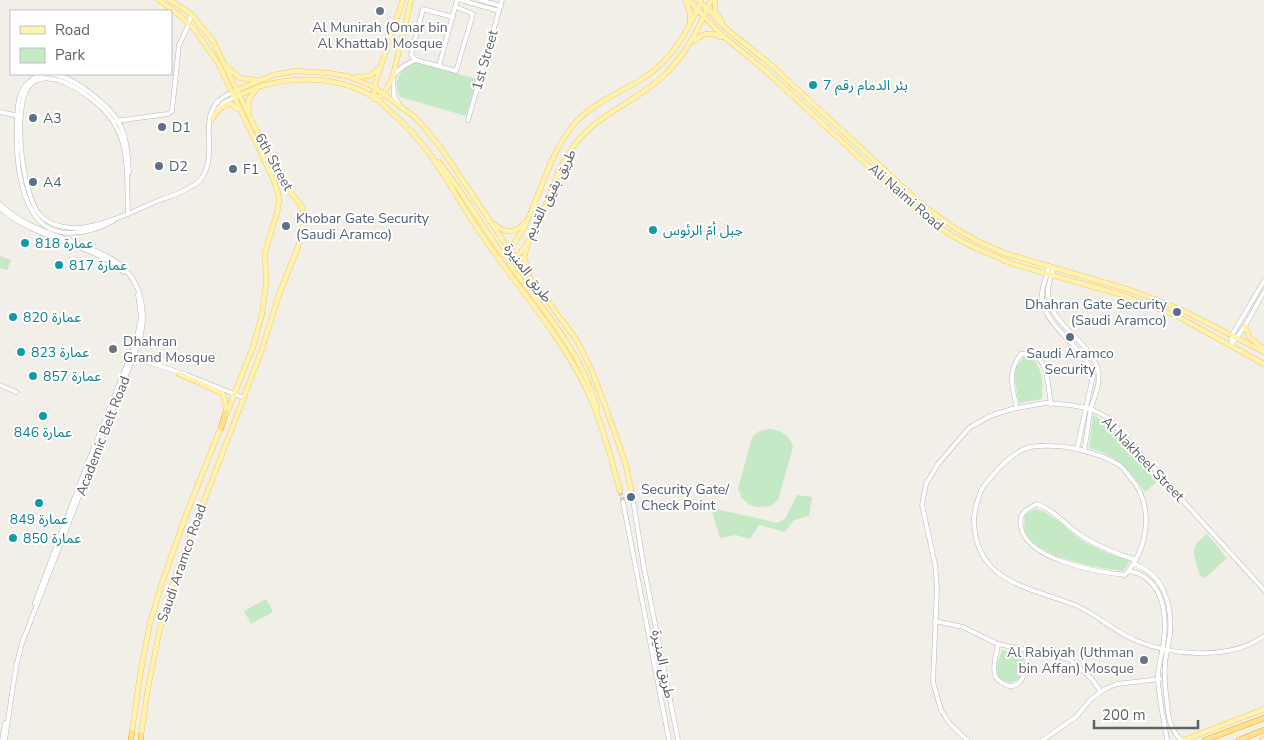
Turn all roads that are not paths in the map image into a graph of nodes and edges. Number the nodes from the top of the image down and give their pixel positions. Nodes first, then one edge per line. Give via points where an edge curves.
1 (159, 0) edge
2 (170, 0) edge
3 (403, 0) edge
4 (411, 0) edge
5 (459, 0) edge
6 (480, 0) edge
7 (502, 0) edge
8 (687, 0) edge
9 (713, 0) edge
10 (700, 1) edge
11 (501, 6) junction
12 (456, 7) junction
13 (172, 10) edge
14 (172, 10) edge
15 (697, 10) junction
16 (707, 10) junction
17 (499, 11) junction
18 (191, 14) junction
19 (453, 17) junction
20 (704, 18) junction
21 (189, 24) junction
22 (689, 28) junction
23 (729, 31) junction
24 (731, 43) junction
25 (687, 49) junction
26 (416, 60) junction
27 (222, 61) junction
28 (382, 65) junction
29 (438, 66) junction
30 (45, 75) edge
31 (52, 75) edge
32 (348, 76) junction
33 (394, 76) junction
34 (259, 80) junction
35 (260, 87) junction
36 (374, 87) junction
37 (238, 93) junction
38 (384, 94) junction
39 (232, 95) junction
40 (375, 98) junction
41 (400, 106) junction
42 (0, 112) edge
43 (241, 114) junction
44 (19, 116) junction
45 (212, 120) junction
46 (468, 120) dead end
47 (116, 121) junction
48 (252, 122) junction
49 (210, 128) junction
50 (432, 155) junction
51 (0, 204) edge
52 (0, 208) edge
53 (129, 213) junction
54 (530, 216) junction
55 (119, 217) junction
56 (490, 220) junction
57 (536, 226) junction
58 (510, 251) junction
59 (509, 258) junction
60 (515, 258) junction
61 (1051, 267) junction
62 (1050, 274) junction
63 (533, 281) junction
64 (1264, 281) edge
65 (1264, 292) edge
66 (1165, 303) junction
67 (1175, 307) dead end
68 (1163, 310) junction
69 (1182, 310) dead end
70 (1188, 313) junction
71 (1172, 314) dead end
72 (1245, 326) junction
73 (1235, 337) junction
74 (1230, 345) junction
75 (1264, 351) edge
76 (132, 356) junction
77 (1264, 364) edge
78 (180, 374) junction
79 (0, 385) edge
80 (16, 392) dead end
81 (235, 394) junction
82 (244, 398) junction
83 (1051, 404) junction
84 (1017, 408) junction
85 (1086, 408) junction
86 (1091, 409) junction
87 (226, 412) joint
88 (600, 423) junction
89 (221, 428) junction
90 (1077, 449) junction
91 (1084, 451) junction
92 (631, 489) tunnel mouth
93 (620, 491) tunnel mouth
94 (633, 500) tunnel mouth
95 (623, 502) tunnel mouth
96 (1135, 562) junction
97 (1129, 571) junction
98 (1264, 590) edge
99 (936, 621) junction
100 (1264, 636) edge
101 (998, 644) junction
102 (1165, 648) junction
103 (1029, 651) junction
104 (1158, 678) junction
105 (1164, 681) junction
106 (1101, 692) junction
107 (1264, 709) edge
108 (1264, 718) edge
109 (1264, 730) edge
110 (132, 732) joint
111 (141, 737) edge
112 (3, 740) edge
113 (131, 740) edge
114 (669, 740) edge
115 (678, 740) edge
116 (967, 740) edge
117 (1043, 740) edge
118 (1167, 740) edge
119 (1183, 740) edge
120 (1205, 740) edge
121 (1239, 740) edge

1 - 13 main road, 6th Street
2 - 18 main road, 6th Street
3 - 28 main road
4 - 33 main road
5 - 12 street
5 - 17 street
6 - 11 street
7 - 11 street, 1st Street
8 - 15 main road, Ali Naimi Road
8 - 22 main road
9 - 16 main road, طريق بقيق القديم
9 - 23 main road via 716,15
10 - 15 main road, طريق بقيق القديم
10 - 16 main road, Ali Naimi Road
11 - 17 street, 1st Street
12 - 19 street
12 - 29 street via 473,14 456,71
14 - 21 main road, 6th Street
15 - 20 main road, Ali Naimi Road
15 - 22 main road, طريق بقيق القديم
16 - 20 main road, طريق بقيق القديم
16 - 23 main road, Ali Naimi Road
17 - 46 street, 1st Street
18 - 21 street
18 - 27 main road, 6th Street via 213,41
19 - 26 street via 423,8 411,55
19 - 29 street
20 - 24 main road, Ali Naimi Road
20 - 25 main road, طريق بقيق القديم
21 - 39 main road, 6th Street via 218,64
21 - 47 street via 179,45 172,111
22 - 54 main road, طريق بقيق القديم via 673,52 656,69 596,105 575,124 558,151
23 - 61 main road, Ali Naimi Road via 770,64 931,212 990,247
24 - 25 main road via 708,33 699,36
24 - 62 main road, Ali Naimi Road via 928,220 986,253
25 - 57 main road, طريق بقيق القديم via 659,80 604,116 577,141 557,175
26 - 29 street
26 - 33 street via 400,68
27 - 34 main road via 240,78
27 - 37 main road, 6th Street
28 - 32 main road via 370,76
28 - 36 main road
30 - 44 street via 34,78 24,87
31 - 47 street via 78,84 103,102
32 - 34 main road via 296,71
32 - 36 main road, طريق المنيرة
33 - 38 main road
33 - 41 street via 394,96
34 - 37 main road
35 - 37 main road, طريق المنيرة
35 - 40 main road, طريق المنيرة via 300,80 325,81 343,84
35 - 48 main road via 248,102
36 - 38 main road, طريق المنيرة
36 - 40 main road
37 - 39 main road
37 - 48 main road, 6th Street
38 - 40 main road
38 - 41 main road, طريق المنيرة
39 - 43 main road, 6th Street
39 - 45 street via 220,105
39 - 49 street via 219,100 212,108
40 - 50 main road, طريق المنيرة via 410,128
41 - 56 main road, طريق المنيرة via 416,118 441,148
42 - 44 street
43 - 45 main road via 233,105 227,104
43 - 81 main road, 6th Street via 273,178 279,202 265,252 262,314
44 - 55 street via 24,171 33,205 41,217 55,225 86,228
44 - 55 street via 18,164 26,196 36,217 53,230 65,232 85,232
45 - 49 street
47 - 53 street via 128,148
48 - 82 main road, 6th Street via 304,212 305,221
49 - 53 street via 208,163 201,179 191,187
50 - 59 main road via 500,251
50 - 88 main road, طريق المنيرة via 501,264 566,352 585,385
51 - 76 street, Academic Belt Road via 27,224 107,256 128,273 136,284 144,312 141,336
52 - 76 street, Academic Belt Road via 30,228 102,257 128,276 138,293 141,312
53 - 55 street
54 - 56 main road via 522,227 514,231 502,230
54 - 58 main road, طريق بقيق القديم
56 - 58 main road, طريق المنيرة
57 - 60 main road, طريق بقيق القديم
57 - 63 main road via 524,254 524,263
58 - 59 main road, طريق بقيق القديم
58 - 60 main road, طريق المنيرة
59 - 60 main road
59 - 88 main road via 512,268 577,359 595,399
60 - 63 main road, طريق المنيرة
61 - 62 street
61 - 66 main road, Ali Naimi Road
62 - 68 main road, Ali Naimi Road
62 - 85 street via 1042,292 1045,310 1091,367 1093,376
62 - 86 street via 1050,307 1088,349 1098,368 1098,387
63 - 92 main road, طريق المنيرة via 576,339 591,369 625,462
64 - 73 street
65 - 72 street
66 - 67 main road, Ali Naimi Road
66 - 68 main road via 1167,308
68 - 71 main road, Ali Naimi Road
69 - 70 main road
70 - 73 main road
70 - 74 main road via 1182,318
72 - 73 street
72 - 75 main road via 1249,337
73 - 74 street
73 - 75 main road
74 - 77 main road
76 - 78 street
76 - 112 street, Academic Belt Road via 22,643
78 - 81 street
78 - 87 main road via 222,393
79 - 80 street
81 - 82 street
81 - 89 main road, Saudi Aramco Road
82 - 111 main road, Saudi Aramco Road via 173,582 158,637
83 - 84 street, Al Nakheel Street
83 - 84 street via 1046,370 1030,352 1021,354 1011,373
83 - 85 street, Al Nakheel Street
84 - 99 street, Al Nakheel Street via 990,416 969,428 938,464 926,484 922,505 935,564
85 - 86 street, Al Nakheel Street
85 - 90 street
86 - 91 street
86 - 98 street, Al Nakheel Street via 1107,418
87 - 89 highway
88 - 93 main road, طريق المنيرة
89 - 110 main road, Saudi Aramco Road via 186,515 150,623
90 - 91 street
90 - 102 street via 1058,445 1025,449 1000,465 981,490 974,519 977,542 984,557 1015,584 1074,605 1137,641
91 - 96 street via 1120,465 1136,483 1145,502 1147,522
94 - 115 street, طريق المنيرة
95 - 114 street, طريق المنيرة
96 - 97 street
96 - 97 street via 1098,546 1043,506 1037,504 1022,513 1022,530 1026,540 1035,548 1092,570 1125,575
96 - 102 street via 1157,579 1165,592 1170,611 1170,634
97 - 102 street via 1146,578 1160,597 1165,617
99 - 101 street via 963,627
99 - 116 street, Al Nakheel Street via 933,682 941,710
100 - 102 street via 1255,642 1218,653
101 - 103 street
101 - 103 street via 995,676 1010,686 1018,684 1024,677
102 - 104 street via 1159,662
102 - 105 street
103 - 106 street via 1069,659 1092,679
104 - 105 street
104 - 106 street via 1117,684
104 - 118 street
105 - 119 street via 1168,717 1173,730
106 - 117 street via 1076,717
107 - 119 main road
108 - 120 highway
109 - 121 highway
110 - 113 highway

